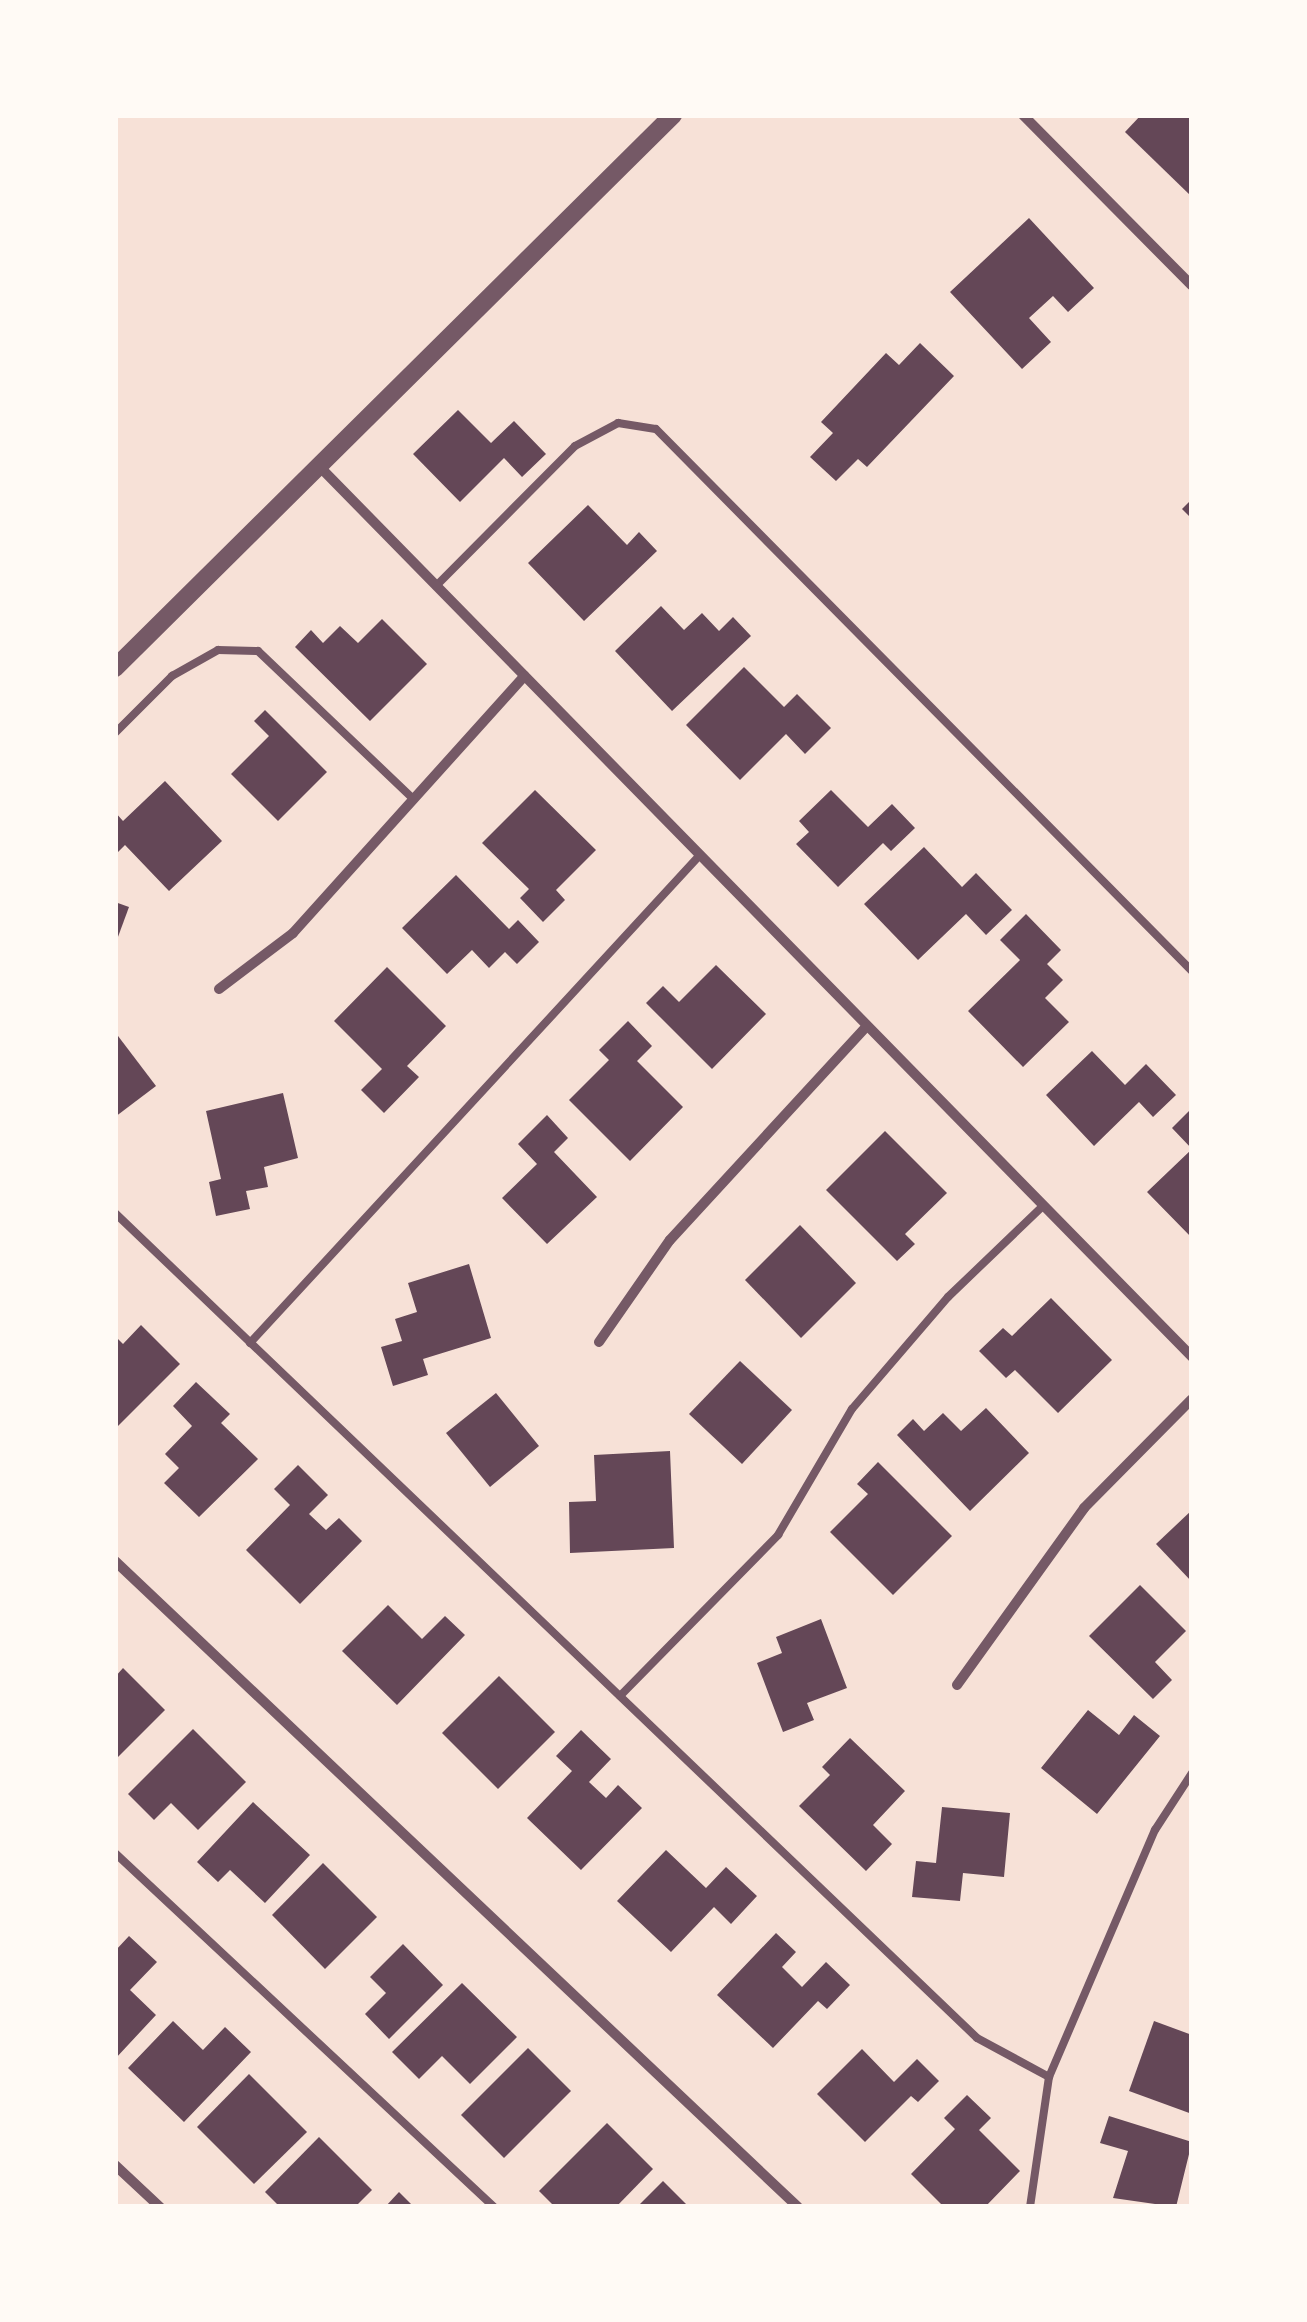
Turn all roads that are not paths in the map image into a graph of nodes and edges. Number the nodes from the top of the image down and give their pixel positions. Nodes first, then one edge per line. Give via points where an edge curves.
1 (673, 115) edge
2 (1023, 115) edge
3 (1192, 286) edge
4 (318, 465) junction
5 (436, 586) junction
6 (115, 668) edge
7 (524, 676) junction
8 (115, 733) edge
9 (410, 796) junction
10 (698, 856) junction
11 (1192, 971) edge
12 (219, 989) dead end
13 (866, 1027) junction
14 (1042, 1206) junction
15 (115, 1214) edge
16 (250, 1342) junction
17 (599, 1342) dead end
18 (1192, 1357) edge
19 (1192, 1399) edge
20 (115, 1560) edge
21 (958, 1685) dead end
22 (620, 1696) junction
23 (1192, 1773) edge
24 (115, 1853) edge
25 (1048, 2077) junction
26 (115, 2165) edge
27 (160, 2207) edge
28 (494, 2207) edge
29 (798, 2207) edge
30 (1030, 2207) edge

1 - 4 street
2 - 3 street
4 - 5 street
4 - 6 street
5 - 7 street
5 - 11 lane via 576,446 618,423 656,429
7 - 9 street
7 - 10 street
8 - 9 lane via 172,676 218,650 258,652
9 - 12 street via 292,933
10 - 13 street
10 - 16 lane
13 - 14 street
13 - 17 street via 670,1240
14 - 18 street
14 - 22 lane via 948,1297 852,1409 778,1534
15 - 16 lane
16 - 22 lane
19 - 21 street via 1084,1508
20 - 29 street
22 - 25 lane via 978,2038
23 - 25 lane via 1155,1830
24 - 28 lane
25 - 30 lane
26 - 27 street

